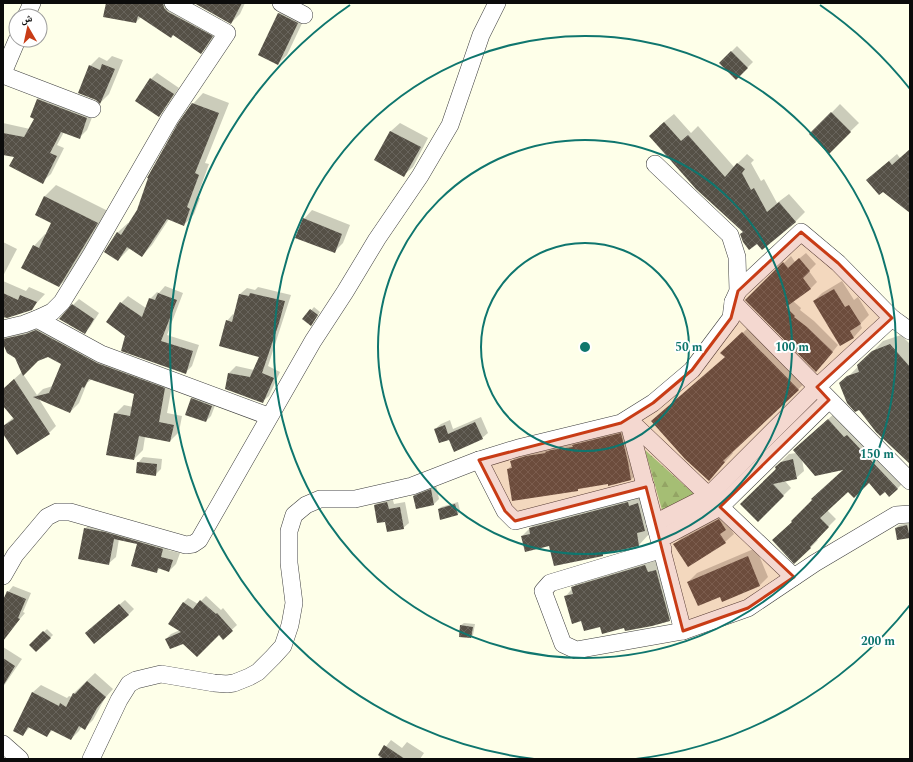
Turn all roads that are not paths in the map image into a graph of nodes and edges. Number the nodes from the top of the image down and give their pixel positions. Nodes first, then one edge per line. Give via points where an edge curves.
1 (173, 3) edge
2 (281, 3) edge
3 (498, 3) edge
4 (304, 15) dead end
5 (13, 48) edge
6 (3, 74) edge
7 (92, 109) dead end
8 (655, 164) dead end
9 (735, 297) junction
10 (892, 318) junction
11 (37, 319) junction
12 (3, 329) edge
13 (910, 331) edge
14 (817, 387) junction
15 (829, 400) junction
16 (268, 416) junction
17 (628, 419) junction
18 (480, 460) junction
19 (910, 482) edge
20 (646, 487) junction
21 (714, 501) junction
22 (910, 514) edge
23 (655, 523) junction
24 (661, 544) junction
25 (3, 576) edge
26 (794, 577) junction
27 (683, 631) junction
28 (3, 744) edge
29 (20, 759) edge
30 (91, 759) edge

1 - 11 street via 227,33 166,124 62,302 52,312
2 - 4 street
3 - 16 street via 481,35 450,125 420,176 313,340
5 - 6 street
6 - 7 street
8 - 9 street via 730,235 737,257
9 - 10 street via 801,232 838,263
9 - 14 street
9 - 17 street via 731,318 692,370 653,403
10 - 13 street
10 - 14 street
11 - 12 street
11 - 16 street via 101,354
14 - 15 street
14 - 21 street
15 - 19 street
15 - 21 street
16 - 25 street via 195,543 186,545 70,512 57,512 46,517 15,555
17 - 18 street
17 - 20 street
17 - 21 street
18 - 20 street via 505,511 515,521
18 - 30 street via 412,486 355,499 320,499 298,510 289,531 294,603 283,646 274,657 258,672 227,684 161,674 136,680 129,684
20 - 23 street
21 - 23 street
21 - 24 street
21 - 26 street
22 - 26 street via 896,515
23 - 24 street
24 - 27 street
24 - 27 street via 550,583 543,591 563,644 576,650
26 - 27 street via 748,608
28 - 29 street

